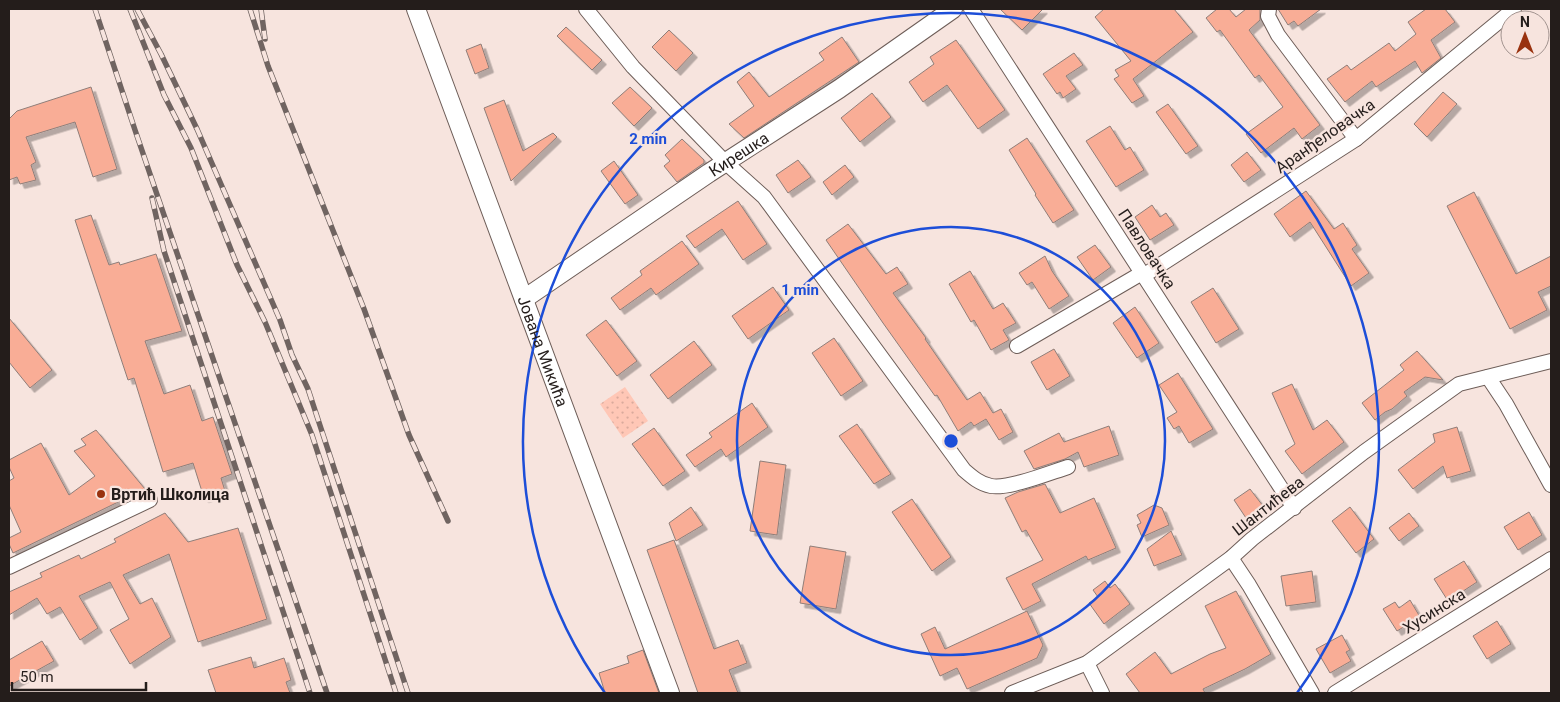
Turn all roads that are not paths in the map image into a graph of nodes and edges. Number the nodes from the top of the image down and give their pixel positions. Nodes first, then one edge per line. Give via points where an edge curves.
1 (416, 9) edge
2 (586, 9) edge
3 (953, 9) edge
4 (971, 9) edge
5 (1269, 9) edge
6 (1514, 9) edge
7 (1356, 139) junction
8 (725, 162) junction
9 (1143, 274) junction
10 (524, 299) junction
11 (1017, 346) dead end
12 (1551, 361) edge
13 (1488, 377) junction
14 (1068, 467) dead end
15 (1551, 485) edge
16 (150, 500) dead end
17 (1294, 508) junction
18 (1231, 558) junction
19 (1551, 559) edge
20 (9, 567) edge
21 (1087, 664) junction
22 (670, 693) edge
23 (1012, 693) edge
24 (1102, 693) edge
25 (1312, 693) edge
26 (1335, 693) edge

1 - 10 street, Јована Микића
2 - 8 street via 633,67
3 - 8 street, Кирешка via 839,89
4 - 9 street, Павловачка
5 - 7 street via 1268,16 1278,35
6 - 7 street, Аранђеловачка
7 - 9 street, Аранђеловачка
8 - 10 street, Кирешка
8 - 14 street via 764,197 970,476 991,486 1008,485
9 - 11 street, Аранђеловачка
9 - 17 street, Павловачка
10 - 22 street, Јована Микића
12 - 13 street, Шантићева
13 - 15 street
13 - 17 street, Шантићева via 1459,384 1364,452
16 - 20 street
17 - 18 street, Шантићева
18 - 21 street, Шантићева
18 - 25 street
19 - 26 street, Хусинска
21 - 23 street, Шантићева
21 - 24 street

